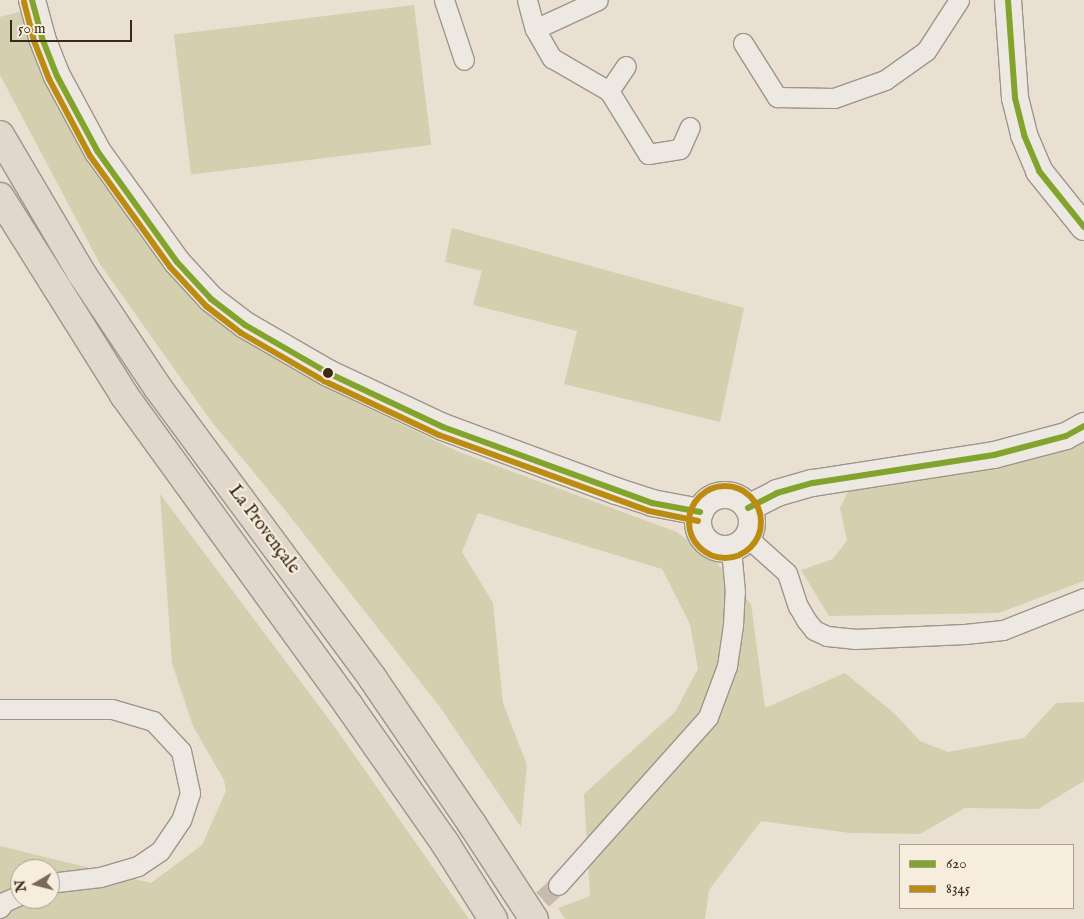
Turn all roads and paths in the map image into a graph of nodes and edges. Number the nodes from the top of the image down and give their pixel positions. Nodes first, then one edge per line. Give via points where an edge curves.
1 (32, 0) edge
2 (444, 0) edge
3 (527, 0) edge
4 (598, 0) edge
5 (959, 0) edge
6 (1008, 0) edge
7 (535, 29) junction
8 (743, 44) dead end
9 (464, 60) dead end
10 (626, 66) dead end
11 (609, 91) junction
12 (690, 127) dead end
13 (0, 135) edge
14 (0, 197) edge
15 (1084, 227) edge
16 (1084, 426) edge
17 (748, 508) junction
18 (700, 512) junction
19 (739, 544) junction
20 (1084, 598) edge
21 (0, 709) edge
22 (60, 882) edge
23 (558, 885) tunnel mouth
24 (10, 899) edge
25 (0, 908) edge
26 (494, 919) edge
27 (534, 919) edge

1 - 18 street via 56,76 98,152 177,262 211,299 246,325 328,373 443,427 652,503
2 - 9 street
3 - 7 street
4 - 7 street
5 - 8 street via 926,51 885,80 834,98 777,97
6 - 15 street via 1015,98 1024,135 1039,171
7 - 11 street via 552,58
10 - 11 street
11 - 12 street via 648,154 680,150
13 - 27 highway, La Provençale via 82,274 158,388 373,679
14 - 26 highway, La Provençale via 124,395 349,706
16 - 17 street via 1066,436 994,455 813,483 777,493
17 - 18 street via 735,497 718,496 710,499
17 - 19 street via 752,522
18 - 19 street via 697,522 704,540 712,547
19 - 20 street via 787,573 806,620 814,630 827,636 854,639 1003,630
19 - 23 street via 727,666 708,717
21 - 22 street via 112,709 154,721 181,750 190,793 181,820 160,852 138,866 100,877
24 - 25 street

